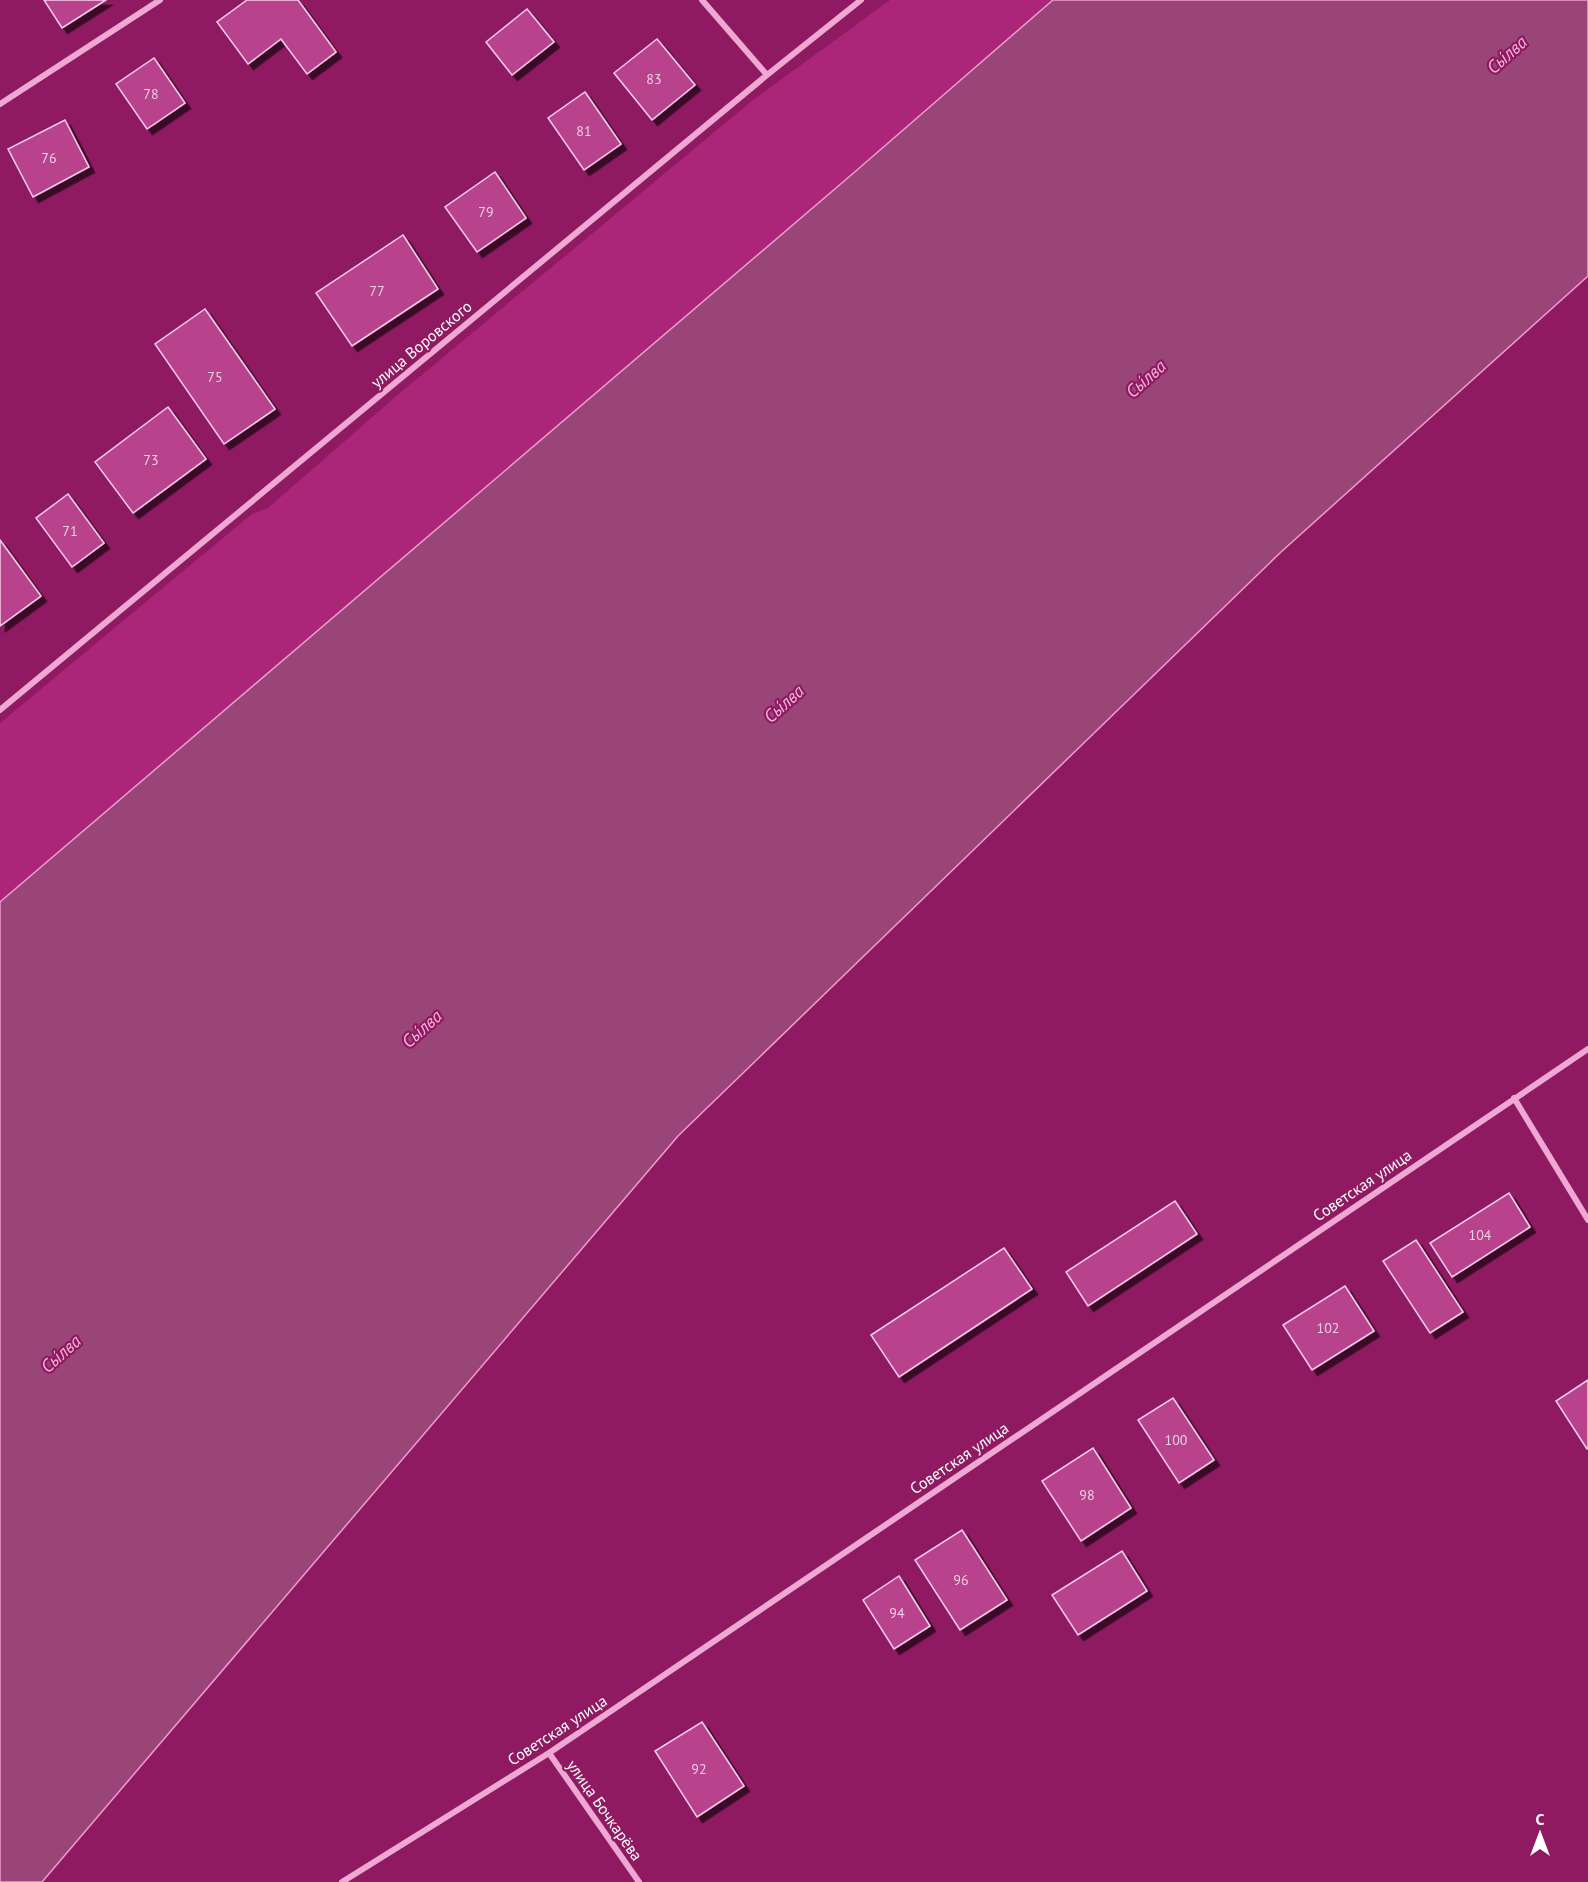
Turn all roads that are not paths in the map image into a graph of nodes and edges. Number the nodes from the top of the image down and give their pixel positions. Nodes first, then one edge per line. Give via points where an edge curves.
1 (160, 0) edge
2 (702, 0) edge
3 (861, 0) edge
4 (766, 75) junction
5 (0, 104) edge
6 (0, 710) edge
7 (1588, 1049) edge
8 (1514, 1098) junction
9 (1588, 1220) edge
10 (549, 1753) junction
11 (342, 1882) edge
12 (639, 1882) edge

1 - 5 street
2 - 4 street
3 - 4 street, улица Воровского
4 - 6 street, улица Воровского
7 - 8 street, Советская улица
8 - 9 street
8 - 10 street, Советская улица
10 - 11 street, Советская улица
10 - 12 street, улица Бочкарёва

